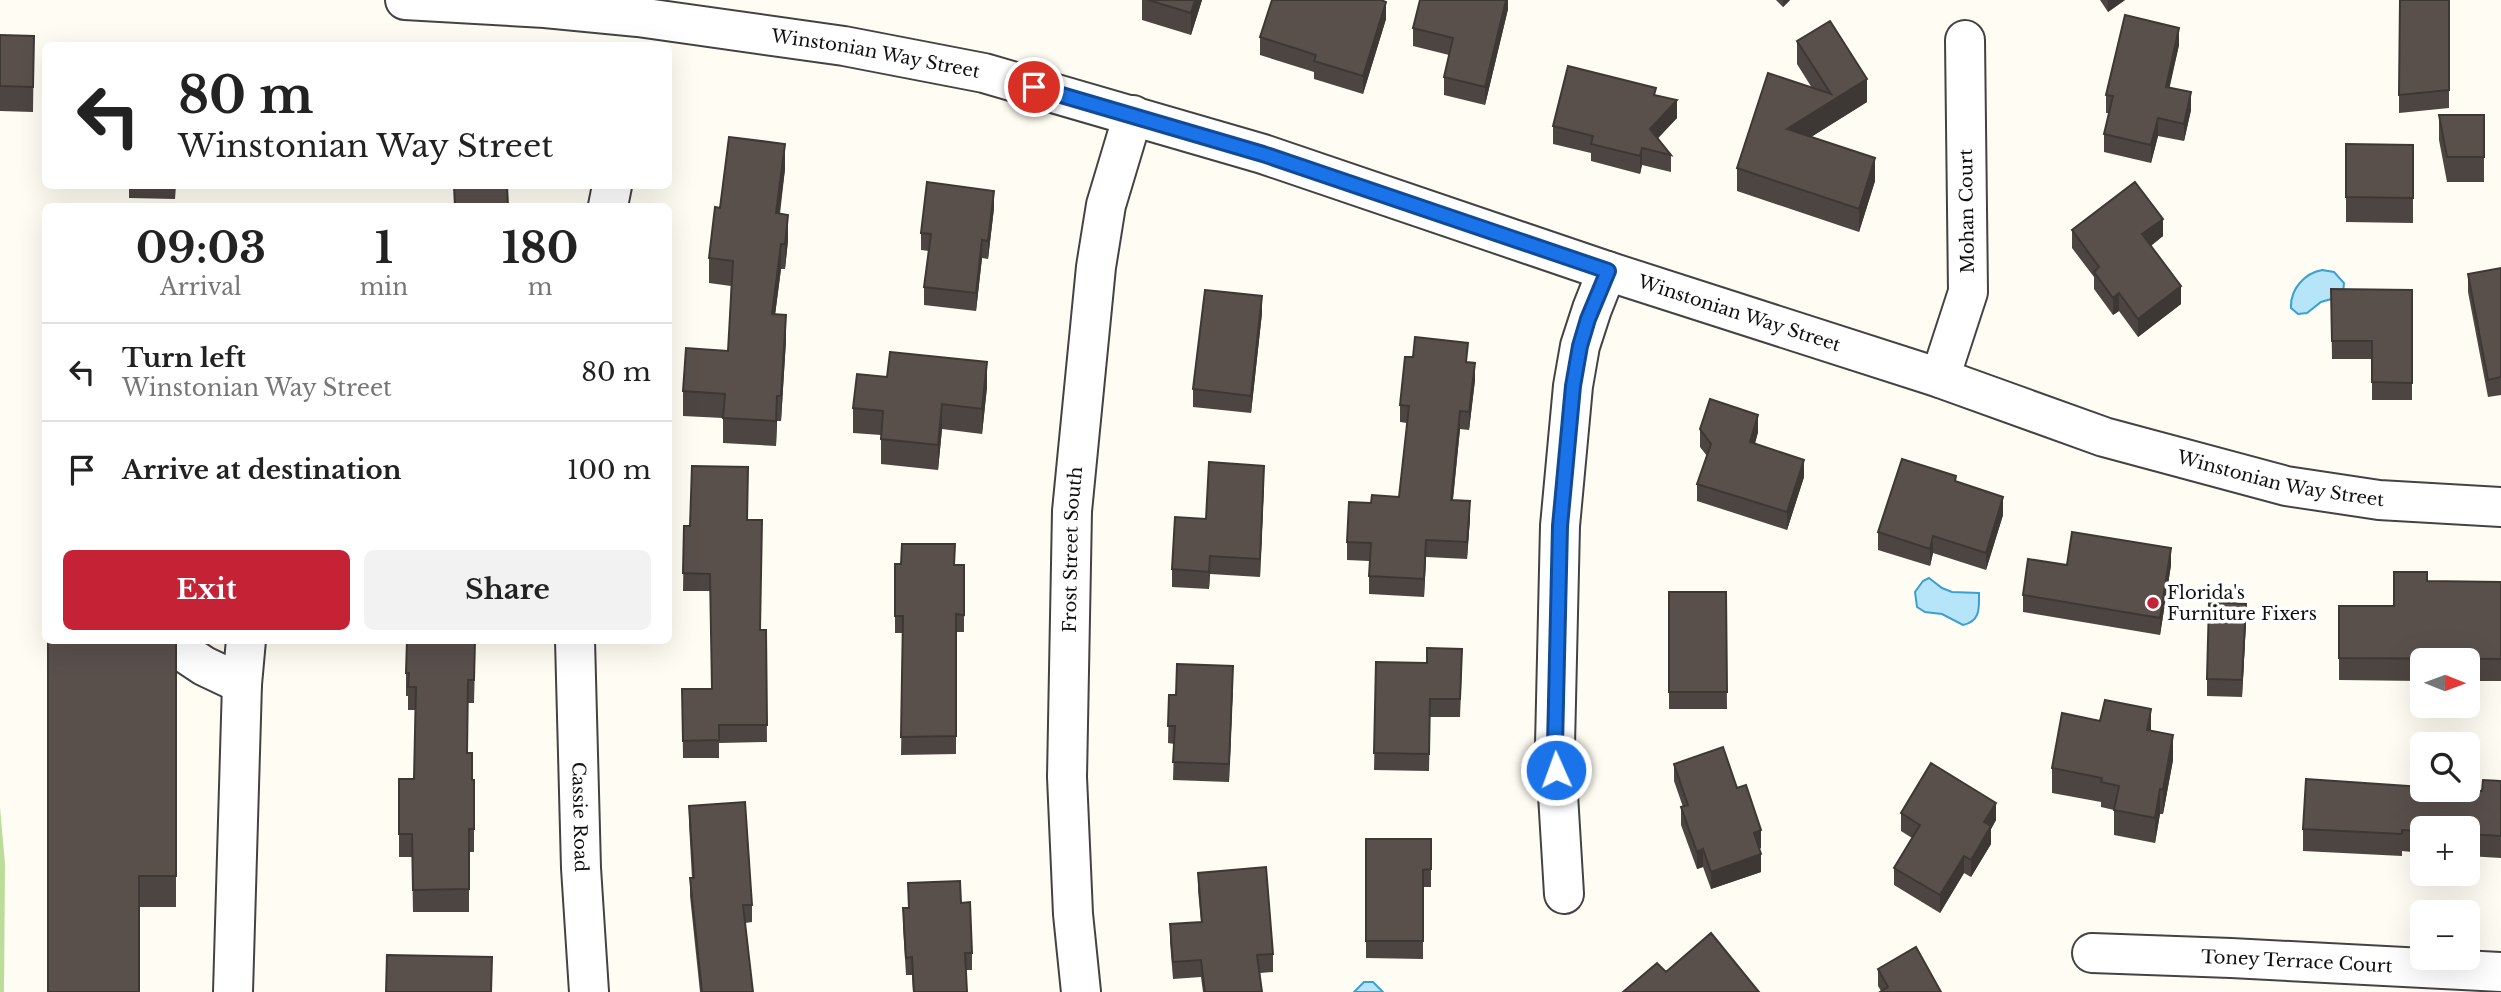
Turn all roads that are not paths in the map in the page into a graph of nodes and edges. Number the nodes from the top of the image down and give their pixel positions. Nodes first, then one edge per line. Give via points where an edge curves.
1 (405, 0) edge
2 (637, 21) edge
3 (1965, 40) dead end
4 (1133, 115) junction
5 (1608, 271) junction
6 (1940, 378) junction
7 (2501, 507) edge
8 (171, 644) edge
9 (246, 644) edge
10 (575, 644) edge
11 (242, 684) junction
12 (1564, 894) dead end
13 (2092, 953) dead end
14 (2501, 972) edge
15 (233, 992) edge
16 (589, 992) edge
17 (1081, 992) edge

1 - 2 street, Winstonian Way Street via 545,8
2 - 4 street, Winstonian Way Street via 844,46 959,68
3 - 6 street, Mohan Court via 1968,292
4 - 5 street, Winstonian Way Street via 1276,158
4 - 17 street, Frost Street South via 1106,205 1096,267 1072,511 1067,777
5 - 6 street, Winstonian Way Street
5 - 12 street via 1580,346 1560,526 1555,745
6 - 7 street, Winstonian Way Street via 2104,437 2287,486 2379,500
8 - 11 street
9 - 11 street
10 - 16 street, Cassie Road
11 - 15 street
13 - 14 street, Toney Terrace Court

